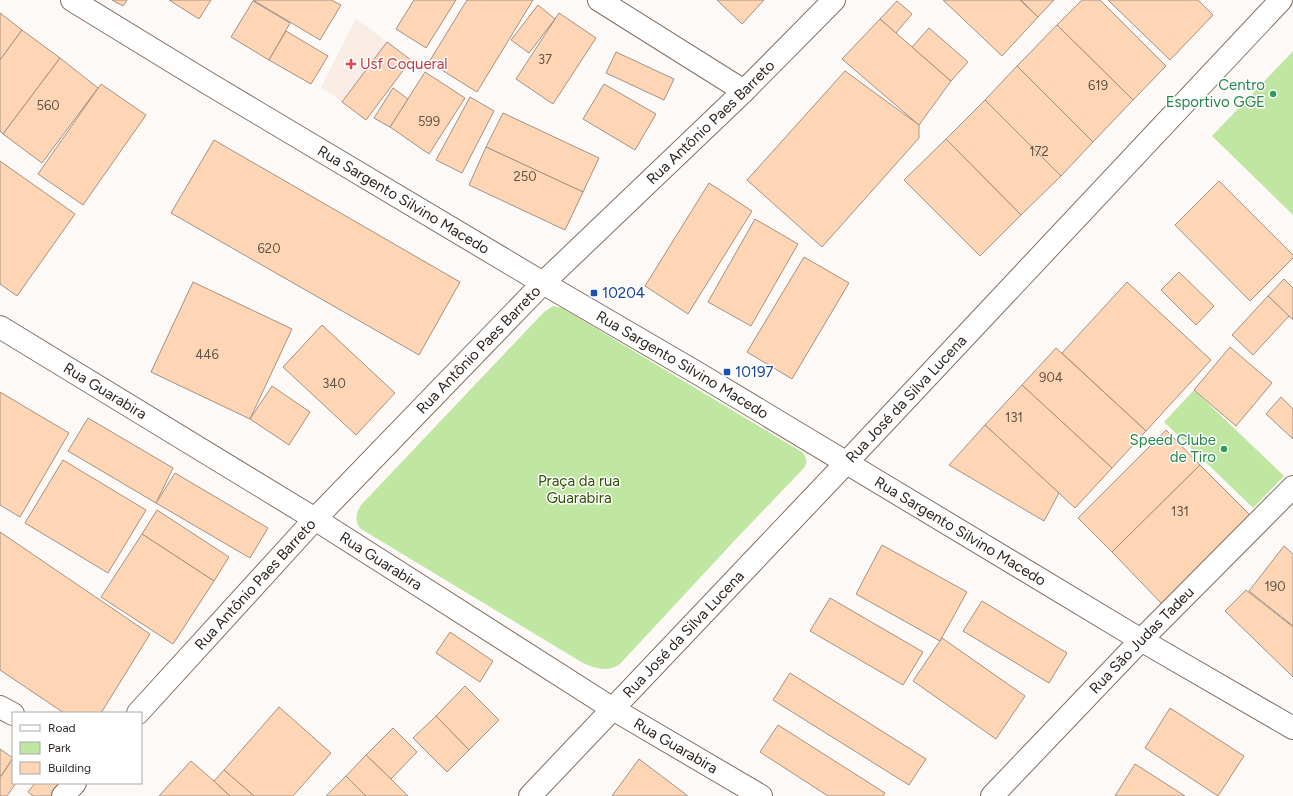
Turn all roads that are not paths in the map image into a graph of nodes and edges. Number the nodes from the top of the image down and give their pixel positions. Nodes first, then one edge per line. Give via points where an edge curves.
1 (72, 0) edge
2 (599, 0) edge
3 (834, 0) edge
4 (1281, 0) edge
5 (744, 91) junction
6 (543, 283) junction
7 (0, 327) edge
8 (847, 462) junction
9 (1293, 487) edge
10 (315, 519) junction
11 (1142, 640) junction
12 (0, 707) edge
13 (613, 709) junction
14 (139, 712) edge
15 (12, 713) edge
16 (1293, 728) edge
17 (74, 784) edge
18 (63, 796) edge
19 (530, 796) edge
20 (761, 796) edge
21 (992, 796) edge

1 - 6 street, Rua Sargento Silvino Macedo
2 - 5 street
3 - 5 street, Rua Antônio Paes Barreto
4 - 8 street, Rua José da Silva Lucena
5 - 6 street, Rua Antônio Paes Barreto
6 - 8 street, Rua Sargento Silvino Macedo
6 - 10 street, Rua Antônio Paes Barreto
7 - 10 street, Rua Guarabira
8 - 11 street, Rua Sargento Silvino Macedo
8 - 13 street, Rua José da Silva Lucena
9 - 11 street, Rua São Judas Tadeu
10 - 13 street, Rua Guarabira
10 - 14 street, Rua Antônio Paes Barreto
11 - 16 street, Rua Sargento Silvino Macedo
11 - 21 street, Rua São Judas Tadeu
12 - 15 street
13 - 19 street, Rua José da Silva Lucena
13 - 20 street, Rua Guarabira
17 - 18 street

